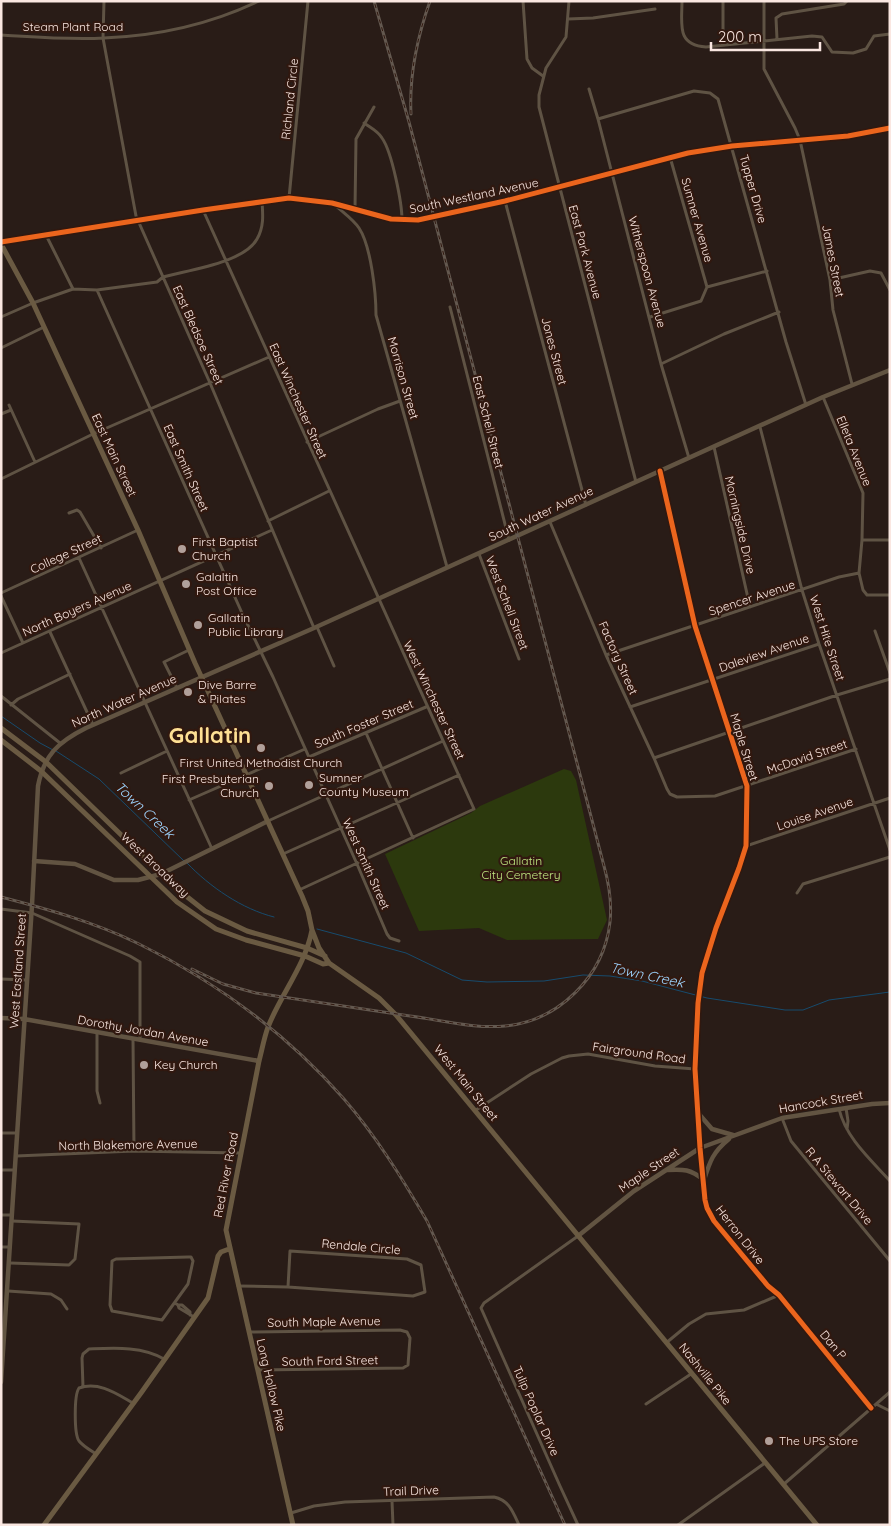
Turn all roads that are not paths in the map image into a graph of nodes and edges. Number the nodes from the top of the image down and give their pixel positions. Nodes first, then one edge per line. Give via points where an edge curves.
1 (104, 1) edge
2 (259, 1) edge
3 (308, 1) edge
4 (523, 1) edge
5 (569, 1) edge
6 (682, 1) edge
7 (723, 1) edge
8 (764, 1) edge
9 (847, 1) edge
10 (655, 9) dead end
11 (568, 19) junction
12 (890, 34) edge
13 (1, 35) edge
14 (103, 38) junction
15 (778, 39) junction
16 (764, 40) junction
17 (723, 45) junction
18 (543, 76) junction
19 (589, 89) dead end
20 (374, 107) dead end
21 (598, 119) junction
22 (364, 123) junction
23 (890, 128) edge
24 (800, 140) junction
25 (732, 146) junction
26 (670, 157) junction
27 (612, 173) junction
28 (559, 187) junction
29 (289, 198) junction
30 (262, 201) junction
31 (505, 201) junction
32 (332, 203) junction
33 (355, 209) junction
34 (203, 210) junction
35 (402, 220) junction
36 (138, 221) junction
37 (46, 235) junction
38 (1, 243) edge
39 (226, 261) junction
40 (767, 271) junction
41 (163, 277) junction
42 (830, 280) junction
43 (707, 287) junction
44 (73, 289) junction
45 (97, 290) junction
46 (890, 290) edge
47 (33, 303) junction
48 (450, 307) dead end
49 (779, 312) junction
50 (1, 317) edge
51 (650, 317) junction
52 (44, 327) junction
53 (1, 348) edge
54 (269, 357) junction
55 (662, 364) junction
56 (890, 370) edge
57 (210, 383) junction
58 (852, 384) junction
59 (823, 397) junction
60 (400, 401) junction
61 (9, 405) dead end
62 (806, 405) junction
63 (150, 409) junction
64 (11, 410) junction
65 (1, 414) edge
66 (760, 426) junction
67 (93, 434) junction
68 (307, 442) junction
69 (714, 447) junction
70 (689, 458) junction
71 (36, 462) junction
72 (660, 471) junction
73 (1, 479) edge
74 (636, 482) junction
75 (329, 491) junction
76 (586, 505) junction
77 (69, 513) dead end
78 (268, 521) junction
79 (550, 522) junction
80 (138, 530) junction
81 (272, 530) junction
82 (509, 540) junction
83 (862, 540) junction
84 (890, 540) edge
85 (101, 548) junction
86 (478, 554) junction
87 (216, 556) junction
88 (79, 558) junction
89 (448, 568) junction
90 (860, 573) junction
91 (160, 580) junction
92 (802, 590) junction
93 (1, 595) edge
94 (890, 595) edge
95 (377, 599) junction
96 (750, 607) junction
97 (103, 608) junction
98 (695, 626) junction
99 (315, 628) junction
100 (875, 631) dead end
101 (50, 632) junction
102 (23, 643) junction
103 (818, 644) junction
104 (189, 650) junction
105 (260, 652) junction
106 (1, 653) edge
107 (606, 655) junction
108 (519, 659) dead end
109 (334, 666) dead end
110 (890, 673) edge
111 (70, 674) junction
112 (201, 678) junction
113 (890, 679) edge
114 (712, 680) junction
115 (177, 689) junction
116 (837, 695) junction
117 (1, 696) edge
118 (145, 703) junction
119 (11, 705) junction
120 (426, 707) junction
121 (630, 707) junction
122 (93, 726) junction
123 (1, 728) edge
124 (730, 732) junction
125 (366, 733) junction
126 (1, 740) edge
127 (443, 741) junction
128 (59, 745) junction
129 (305, 749) junction
130 (856, 750) junction
131 (167, 752) junction
132 (309, 757) junction
133 (654, 758) junction
134 (46, 762) junction
135 (382, 767) junction
136 (41, 771) junction
137 (121, 773) dead end
138 (459, 775) junction
139 (247, 776) junction
140 (746, 786) junction
141 (326, 794) junction
142 (677, 797) joint
143 (890, 798) edge
144 (189, 800) junction
145 (398, 802) junction
146 (874, 803) junction
147 (268, 821) junction
148 (341, 829) junction
149 (414, 838) junction
150 (746, 846) junction
151 (212, 849) junction
152 (890, 850) edge
153 (283, 854) junction
154 (890, 857) edge
155 (34, 861) junction
156 (357, 864) junction
157 (161, 874) junction
158 (152, 877) junction
159 (300, 890) junction
160 (797, 892) dead end
161 (1, 909) edge
162 (32, 913) junction
163 (224, 921) junction
164 (221, 930) junction
165 (312, 930) junction
166 (399, 941) dead end
167 (307, 948) junction
168 (305, 956) junction
169 (326, 956) junction
170 (329, 962) junction
171 (1, 979) edge
172 (26, 980) junction
173 (1, 1018) edge
174 (24, 1019) junction
175 (97, 1032) junction
176 (133, 1039) junction
177 (140, 1040) junction
178 (259, 1061) junction
179 (695, 1069) junction
180 (100, 1103) dead end
181 (890, 1103) edge
182 (846, 1108) junction
183 (839, 1109) junction
184 (476, 1110) junction
185 (699, 1114) junction
186 (782, 1118) junction
187 (847, 1129) junction
188 (1, 1133) edge
189 (18, 1133) junction
190 (734, 1135) junction
191 (700, 1148) junction
192 (134, 1151) junction
193 (240, 1153) junction
194 (16, 1156) junction
195 (1, 1170) edge
196 (15, 1170) junction
197 (667, 1170) junction
198 (704, 1180) junction
199 (890, 1181) edge
200 (1, 1215) edge
201 (13, 1215) junction
202 (12, 1221) junction
203 (578, 1236) junction
204 (1, 1247) edge
205 (10, 1248) junction
206 (229, 1249) junction
207 (890, 1261) edge
208 (10, 1263) junction
209 (237, 1286) junction
210 (288, 1287) junction
211 (8, 1292) junction
212 (1, 1293) edge
213 (779, 1295) junction
214 (484, 1303) joint
215 (177, 1304) junction
216 (67, 1309) dead end
217 (192, 1316) junction
218 (248, 1332) junction
219 (666, 1343) junction
220 (3, 1352) edge
221 (164, 1359) junction
222 (403, 1368) joint
223 (256, 1370) junction
224 (691, 1374) junction
225 (1, 1382) edge
226 (83, 1386) junction
227 (890, 1392) edge
228 (133, 1404) junction
229 (646, 1404) dead end
230 (876, 1404) junction
231 (870, 1406) junction
232 (890, 1411) edge
233 (96, 1454) junction
234 (765, 1463) junction
235 (783, 1485) junction
236 (392, 1501) junction
237 (291, 1513) junction
238 (44, 1525) edge
239 (293, 1525) edge
240 (392, 1525) edge
241 (518, 1525) edge
242 (578, 1525) edge
243 (678, 1525) edge
244 (817, 1525) edge

1 - 14 street
2 - 14 street, Steam Plant Road via 190,26
3 - 29 street, Richland Circle
4 - 18 street via 527,59 532,68
5 - 11 street, East Park Avenue
6 - 17 street via 682,33 687,41 695,46
7 - 17 street
8 - 16 street, James Street
9 - 15 street via 782,14 776,18
10 - 11 street
11 - 18 street, East Park Avenue via 566,37
12 - 15 street via 874,36 866,49 853,53 832,52 822,37
13 - 14 street, Steam Plant Road
14 - 36 street, East Bledsoe Street
15 - 16 street
16 - 17 street
16 - 24 street, James Street via 766,75
18 - 28 street, East Park Avenue via 539,107
19 - 21 street, Witherspoon Avenue
20 - 22 street
21 - 25 street, Tupper Drive via 694,91 710,93 718,99
21 - 27 street, Witherspoon Avenue
22 - 33 street via 356,139
22 - 35 street via 379,134 386,146
23 - 24 street, South Westland Avenue
24 - 25 street, South Westland Avenue
24 - 42 street, James Street
25 - 26 street, South Westland Avenue
25 - 40 street, Tupper Drive
26 - 27 street, South Westland Avenue
26 - 43 street, Sumner Avenue
27 - 28 street, South Westland Avenue
27 - 51 street, Witherspoon Avenue
28 - 31 street, South Westland Avenue
28 - 74 street, East Park Avenue
29 - 30 street, South Westland Avenue
29 - 32 street, South Westland Avenue
30 - 34 street, South Westland Avenue
30 - 39 street via 263,219 257,240
31 - 35 street, South Westland Avenue, bridge
31 - 76 street, Jones Street
32 - 33 street, South Westland Avenue
32 - 60 street, Morrison Street via 358,228 366,245 376,294 376,315
33 - 35 street, South Westland Avenue
34 - 36 street, South Westland Avenue
34 - 39 street, East Winchester Street
36 - 37 street, South Westland Avenue
36 - 41 street, East Bledsoe Street
37 - 38 street, South Westland Avenue
37 - 44 street
38 - 47 main road, East Main Street
39 - 41 street
39 - 54 street, East Winchester Street
40 - 43 street
40 - 49 street, Tupper Drive
41 - 45 street via 156,282
41 - 57 street, East Bledsoe Street
42 - 46 street via 870,271 881,272
42 - 58 street, James Street via 833,310
43 - 51 street via 701,301
44 - 45 street
44 - 47 street
45 - 63 street, East Smith Street
47 - 50 street
47 - 52 main road, East Main Street
48 - 82 street, East Schell Street
49 - 55 street
49 - 62 street, Tupper Drive
51 - 55 street, Witherspoon Avenue
52 - 53 street
52 - 67 main road, East Main Street
54 - 57 street
54 - 68 street, East Winchester Street
55 - 70 street, Witherspoon Avenue
56 - 58 street, South Water Avenue
57 - 63 street
57 - 78 street, East Bledsoe Street
58 - 59 street, South Water Avenue
59 - 62 street, South Water Avenue
59 - 83 street, Elleta Avenue via 862,493
60 - 68 street
60 - 89 street, Morrison Street
61 - 64 street
62 - 66 street, South Water Avenue
63 - 67 street
63 - 87 street, East Smith Street
64 - 65 street
64 - 71 street
66 - 69 street, South Water Avenue
66 - 92 street, West Hite Street
67 - 71 street
67 - 80 main road, East Main Street
68 - 75 street, East Winchester Street
69 - 70 street, South Water Avenue
69 - 96 street, Morningside Drive
70 - 72 street, South Water Avenue
71 - 73 street
72 - 74 street, South Water Avenue
72 - 98 street, Maple Street
74 - 76 street, South Water Avenue
75 - 78 street
75 - 95 street, East Winchester Street
76 - 79 street, South Water Avenue
77 - 85 street via 80,512
78 - 81 street, East Bledsoe Street
79 - 82 street, South Water Avenue
79 - 107 street, Factory Street
80 - 85 street, College Street
80 - 91 main road, East Main Street
81 - 87 street, North Boyers Avenue
81 - 99 street, East Bledsoe Street
82 - 86 street, South Water Avenue
83 - 84 street
83 - 90 street, Elleta Avenue
85 - 88 street, College Street
86 - 89 street, South Water Avenue
86 - 108 street, West Schell Street
87 - 91 street, North Boyers Avenue
87 - 105 street, East Smith Street
88 - 93 street, College Street
88 - 97 street
89 - 95 street, South Water Avenue
90 - 92 street, Spencer Avenue
90 - 94 street via 864,594
91 - 97 street, North Boyers Avenue
91 - 104 main road, East Main Street
92 - 96 street, Spencer Avenue
92 - 103 street, West Hite Street
93 - 102 street
95 - 99 street, South Water Avenue
95 - 120 street, West Winchester Street
96 - 98 street, Spencer Avenue
97 - 101 street, North Boyers Avenue
97 - 118 street
98 - 107 street, Spencer Avenue
98 - 114 street, Maple Street
99 - 105 street, South Water Avenue
99 - 109 street, East Bledsoe Street
100 - 110 street
101 - 102 street, North Boyers Avenue
101 - 111 street
102 - 106 street, North Boyers Avenue
103 - 114 street, Daleview Avenue
103 - 116 street, West Hite Street
104 - 112 main road, East Main Street
104 - 115 street via 164,662
105 - 112 street, South Water Avenue
105 - 129 street, West Smith Street
107 - 121 street, Factory Street
111 - 119 street
111 - 122 street
112 - 115 street, North Water Avenue
112 - 139 main road
113 - 116 street
114 - 121 street, Daleview Avenue
114 - 124 street, Maple Street
115 - 118 street, North Water Avenue
116 - 124 street
116 - 130 street, West Hite Street
117 - 119 street
118 - 122 street, North Water Avenue
118 - 131 street
119 - 128 street
120 - 125 street, South Foster Street
120 - 127 street, West Winchester Street
121 - 133 street, Factory Street
122 - 128 street, North Water Avenue via 66,738
123 - 134 main road, West Broadway
124 - 133 street
124 - 140 street, Maple Street
125 - 132 street, South Foster Street
125 - 135 street
126 - 136 main road, West Broadway
127 - 135 street
127 - 138 street, West Winchester Street
128 - 134 street, North Water Avenue
129 - 132 street, West Smith Street
129 - 139 street, South Foster Street
130 - 140 street, McDavid Street
130 - 146 street, West Hite Street
131 - 137 street
131 - 144 street
132 - 141 street, West Smith Street
133 - 142 street, Factory Street via 666,789
134 - 136 street, North Water Avenue
134 - 157 main road, West Broadway
135 - 141 street
135 - 145 street
136 - 155 street, West Eastland Street
136 - 158 main road, West Broadway
138 - 145 street
138 - 149 street, West Winchester Street via 474,809
139 - 144 street, South Foster Street
139 - 147 main road
140 - 142 street, McDavid Street via 715,796
140 - 150 street, Maple Street
141 - 147 street
141 - 148 street, West Smith Street
143 - 146 street, Louise Avenue
144 - 151 street
145 - 148 street
145 - 149 street
146 - 150 street, Louise Avenue
146 - 152 street, West Hite Street
147 - 151 street
147 - 153 main road
148 - 153 street
148 - 156 street, West Smith Street
149 - 156 street
150 - 179 street, Maple Street via 702,973
151 - 157 street
153 - 159 main road
154 - 160 street via 803,884
155 - 158 street via 75,864 114,880
155 - 162 street, West Eastland Street
156 - 159 street
156 - 166 street, West Smith Street via 386,934
157 - 158 street
157 - 163 main road via 205,911
158 - 164 main road, West Broadway via 177,902
159 - 165 main road
161 - 162 street
162 - 172 street, West Eastland Street
162 - 177 street via 140,962
163 - 164 main road
163 - 167 main road via 246,931
164 - 168 main road, West Broadway
165 - 167 main road, Red River Road
165 - 169 main road, West Main Street
167 - 168 main road, Red River Road
167 - 169 main road
168 - 170 main road, West Broadway via 323,964
168 - 178 main road, Red River Road via 268,1027
169 - 170 main road, West Main Street
170 - 184 main road, West Main Street via 384,1001
171 - 172 street
172 - 174 street, West Eastland Street
173 - 174 street, Dorothy Jordan Avenue
174 - 175 street, Dorothy Jordan Avenue
174 - 189 street, West Eastland Street
175 - 176 street, Dorothy Jordan Avenue
175 - 180 street
176 - 177 street, Dorothy Jordan Avenue
176 - 192 street
177 - 178 street, Dorothy Jordan Avenue
178 - 193 main road, Red River Road
179 - 184 street, Fairground Road via 655,1066 588,1054 569,1056 532,1074
179 - 185 street, Maple Street
181 - 182 street, Hancock Street
182 - 183 street, Hancock Street
182 - 187 street
183 - 186 street, Hancock Street
183 - 187 street
184 - 203 main road, West Main Street
185 - 190 street via 712,1129
185 - 191 street, Maple Street
186 - 190 street, Hancock Street
186 - 207 street, R A Stewart Drive via 791,1141
187 - 199 street
188 - 189 street
189 - 194 street, West Eastland Street
190 - 191 street, Hancock Street
190 - 198 street via 716,1151
191 - 197 street, Maple Street
191 - 198 street, Herron Drive
192 - 193 street, North Blakemore Avenue
192 - 194 street, North Blakemore Avenue
193 - 206 main road, Red River Road via 226,1223
194 - 196 street, West Eastland Street
195 - 196 street
196 - 201 street, West Eastland Street
197 - 198 street via 688,1170
197 - 203 street, Maple Street via 634,1191
198 - 213 street, Herron Drive via 710,1215
200 - 201 street
201 - 202 street, West Eastland Street
202 - 205 street, West Eastland Street
202 - 208 street via 79,1224 75,1259 69,1265
203 - 214 street, Maple Street
203 - 219 main road, Nashville Pike
204 - 205 street
205 - 208 street, West Eastland Street
206 - 209 main road, Long Hollow Pike
206 - 217 main road via 218,1256 210,1292
208 - 211 street, West Eastland Street
209 - 210 street, Rendale Circle
209 - 218 main road, Long Hollow Pike
210 - 210 street, Rendale Circle via 413,1296 425,1292 421,1265 407,1259 299,1250 290,1251
211 - 212 street
211 - 216 street via 51,1294
211 - 220 street, West Eastland Street
213 - 219 street via 744,1310 706,1314
213 - 231 street, Dan P
214 - 242 street, Tulip Poplar Drive via 481,1308 495,1342
215 - 215 street via 162,1320 112,1311 112,1261 191,1257 191,1277
215 - 217 street
217 - 221 main road
218 - 222 street, South Maple Avenue via 400,1330 407,1332 410,1338 408,1365
218 - 223 main road, Long Hollow Pike
219 - 224 main road, Nashville Pike
220 - 225 street, West Eastland Street
221 - 226 street via 136,1350 89,1350 82,1358
221 - 228 main road
222 - 223 street, South Ford Street
223 - 237 main road, Long Hollow Pike
224 - 229 street
224 - 234 main road, Nashville Pike
226 - 228 street via 109,1389
226 - 233 street via 76,1397 77,1435 83,1445
227 - 230 street
228 - 233 main road
230 - 231 street
230 - 232 street
231 - 235 street
233 - 238 main road
234 - 235 main road, Nashville Pike
234 - 243 street
235 - 244 main road, Nashville Pike
236 - 237 street, Trail Drive via 344,1502
236 - 240 street
236 - 241 street, Trail Drive via 498,1498 508,1504
237 - 239 main road, Long Hollow Pike

